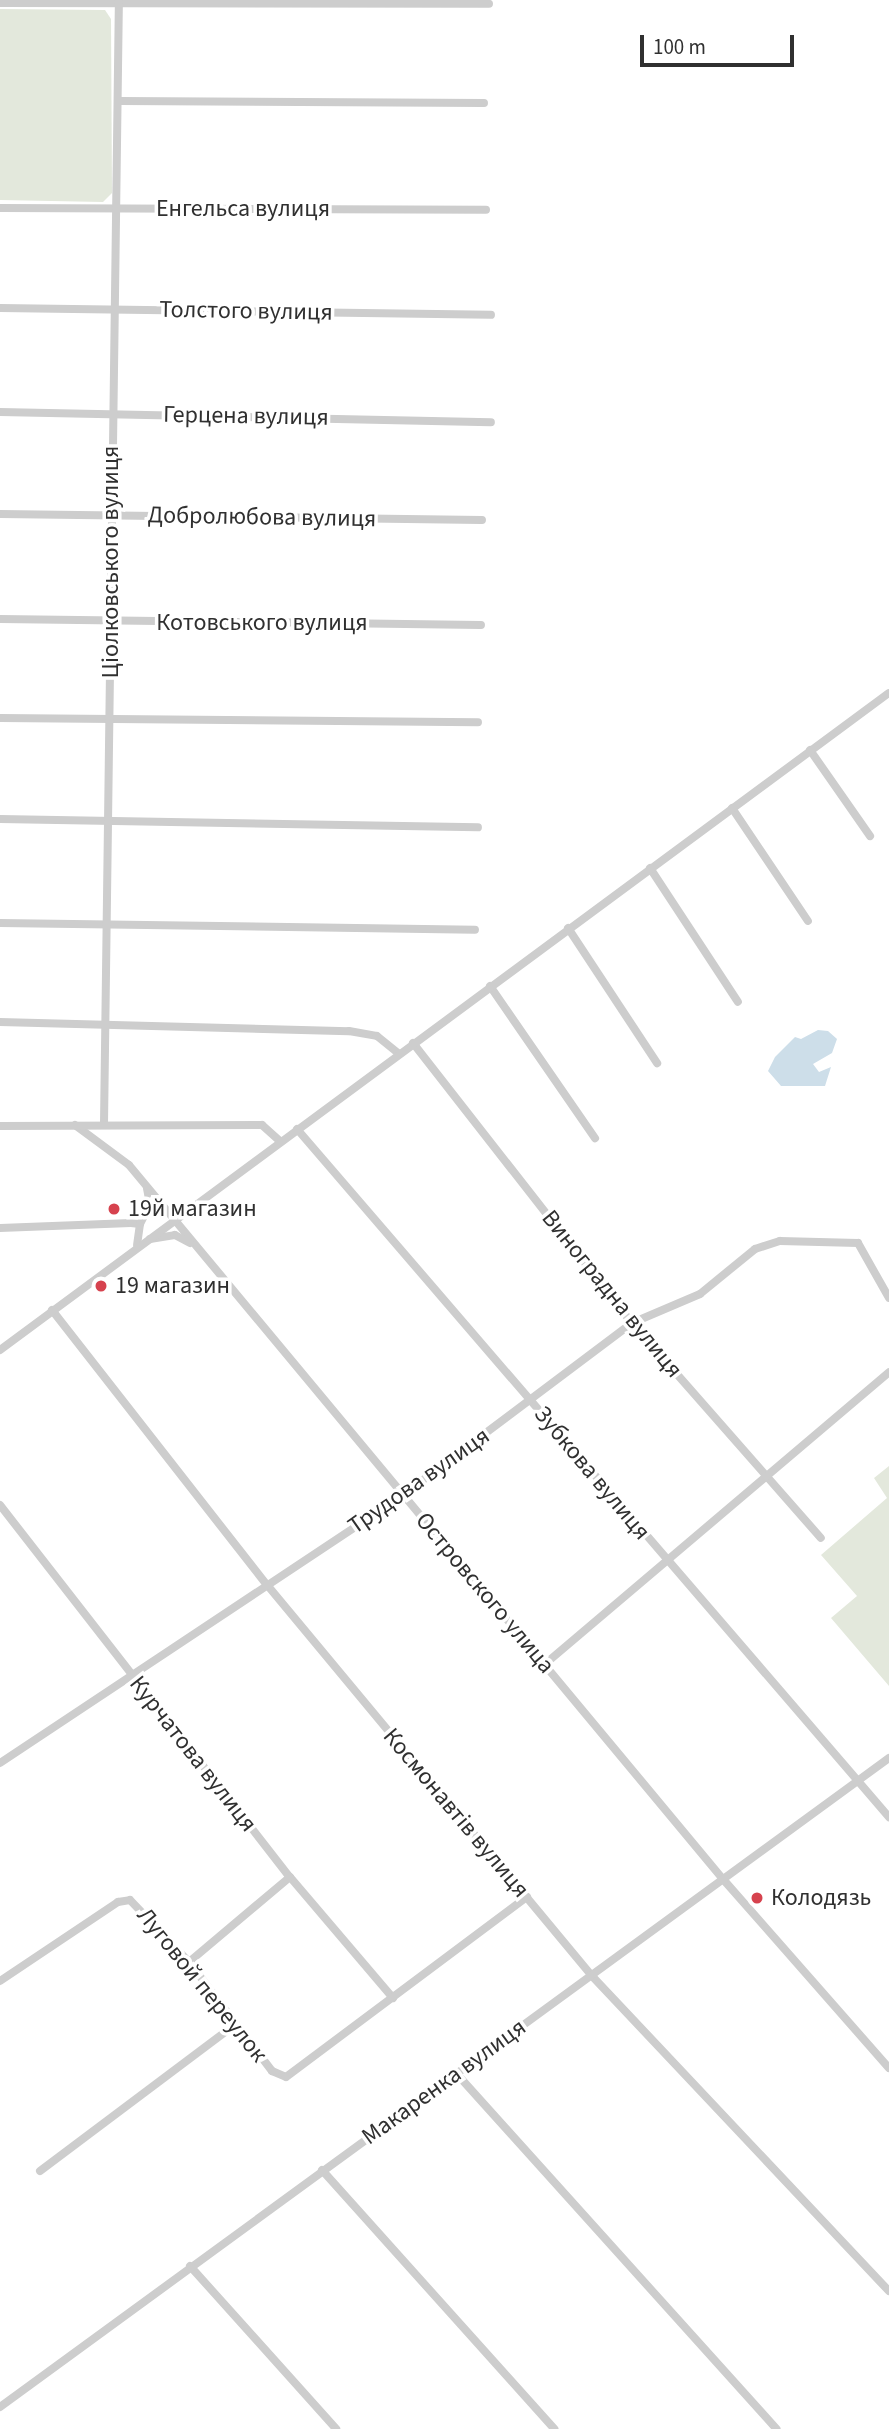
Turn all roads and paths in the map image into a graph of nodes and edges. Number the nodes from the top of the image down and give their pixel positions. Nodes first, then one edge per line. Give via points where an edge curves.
1 (119, 2) edge
2 (0, 3) edge
3 (489, 4) dead end
4 (120, 101) junction
5 (484, 103) dead end
6 (0, 208) edge
7 (118, 209) junction
8 (486, 210) dead end
9 (0, 309) edge
10 (116, 309) junction
11 (491, 315) dead end
12 (0, 412) edge
13 (110, 413) junction
14 (491, 422) dead end
15 (0, 514) edge
16 (113, 515) junction
17 (482, 520) dead end
18 (0, 619) edge
19 (112, 621) junction
20 (481, 625) dead end
21 (889, 693) edge
22 (0, 718) edge
23 (110, 719) junction
24 (478, 722) dead end
25 (810, 750) junction
26 (732, 808) junction
27 (0, 819) edge
28 (111, 819) junction
29 (478, 827) dead end
30 (870, 836) dead end
31 (650, 868) junction
32 (808, 921) dead end
33 (0, 923) edge
34 (108, 926) junction
35 (568, 928) junction
36 (475, 930) dead end
37 (490, 986) junction
38 (738, 1003) dead end
39 (0, 1022) edge
40 (105, 1023) junction
41 (413, 1043) junction
42 (398, 1054) junction
43 (657, 1063) dead end
44 (104, 1124) junction
45 (75, 1125) junction
46 (0, 1126) edge
47 (297, 1129) junction
48 (595, 1138) dead end
49 (280, 1141) junction
50 (145, 1184) junction
51 (174, 1219) junction
52 (140, 1224) junction
53 (0, 1228) edge
54 (137, 1245) junction
55 (201, 1251) junction
56 (889, 1298) edge
57 (52, 1310) junction
58 (632, 1323) junction
59 (0, 1350) edge
60 (889, 1372) edge
61 (531, 1401) junction
62 (766, 1475) junction
63 (402, 1495) junction
64 (0, 1505) edge
65 (821, 1538) dead end
66 (667, 1561) junction
67 (268, 1586) junction
68 (545, 1664) junction
69 (132, 1675) junction
70 (889, 1758) edge
71 (0, 1763) edge
72 (857, 1780) junction
73 (889, 1817) edge
74 (290, 1877) junction
75 (722, 1878) junction
76 (527, 1897) junction
77 (189, 1962) junction
78 (592, 1976) junction
79 (0, 1981) edge
80 (393, 1998) junction
81 (236, 2024) junction
82 (889, 2068) edge
83 (456, 2073) junction
84 (322, 2170) junction
85 (40, 2171) dead end
86 (190, 2266) junction
87 (889, 2291) edge
88 (0, 2407) edge
89 (336, 2429) edge
90 (554, 2429) edge
91 (776, 2429) edge

1 - 2 street
1 - 3 street
1 - 4 street, Ціолковського вулиця
4 - 5 street
4 - 7 street, Ціолковського вулиця
6 - 7 street, Енгельса вулиця
7 - 8 street, Енгельса вулиця
7 - 10 street, Ціолковського вулиця
9 - 10 street, Толстого вулиця
10 - 11 street, Толстого вулиця
10 - 13 street, Ціолковського вулиця
12 - 13 street, Герцена вулиця
13 - 14 street, Герцена вулиця
13 - 16 street, Ціолковського вулиця
15 - 16 street, Добролюбова вулиця
16 - 17 street, Добролюбова вулиця
16 - 19 street, Ціолковського вулиця
18 - 19 street, Котовського вулиця
19 - 20 street, Котовського вулиця
19 - 23 street, Ціолковського вулиця
21 - 25 street
22 - 23 street
23 - 24 street
23 - 28 street, Ціолковського вулиця
25 - 26 street
25 - 30 street
26 - 31 street
26 - 32 street
27 - 28 street
28 - 29 street
28 - 34 street, Ціолковського вулиця
31 - 35 street
31 - 38 street
33 - 34 street
34 - 36 street
34 - 40 street, Ціолковського вулиця
35 - 37 street
35 - 43 street
37 - 41 street
37 - 48 street
39 - 40 street
40 - 42 street via 349,1031 377,1036
40 - 44 street, Ціолковського вулиця
41 - 42 street
41 - 58 street, Виноградна вулиця
42 - 47 street
44 - 45 street
44 - 49 street via 262,1125
45 - 46 street
45 - 50 street, Островского улица via 113,1150
47 - 49 street
47 - 61 street, Зубкова вулиця
49 - 51 street
50 - 51 street, Островского улица
50 - 52 street via 150,1204
51 - 54 street
51 - 55 street, Островского улица
52 - 53 street
52 - 54 street
54 - 55 street via 175,1235
54 - 57 street
55 - 63 street, Островского улица
56 - 58 street, Трудова вулиця via 868,1254 848,1240 780,1241 755,1249 700,1294
57 - 59 street
57 - 67 street, Космонавтів вулиця
58 - 61 street, Трудова вулиця
58 - 62 street, Виноградна вулиця
60 - 62 street
61 - 63 street, Трудова вулиця
61 - 66 street, Зубкова вулиця
62 - 65 street, Виноградна вулиця
62 - 66 street
63 - 67 street, Трудова вулиця
63 - 68 street, Островского улица
64 - 69 street, Курчатова вулиця
66 - 68 street
66 - 72 street, Зубкова вулиця
67 - 69 street, Трудова вулиця
67 - 76 street, Космонавтів вулиця
68 - 75 street, Островского улица
69 - 71 street, Трудова вулиця
69 - 74 street, Курчатова вулиця
70 - 72 street, Макаренка вулиця
72 - 73 street, Зубкова вулиця
72 - 75 street, Макаренка вулиця
74 - 77 street
74 - 80 street, Курчатова вулиця
75 - 78 street, Макаренка вулиця
75 - 82 street, Островского улица
76 - 78 street, Космонавтів вулиця
76 - 80 street, Луговой переулок
77 - 79 street, Луговой переулок via 126,1899
77 - 81 street, Луговой переулок
78 - 83 street, Макаренка вулиця
78 - 87 street, Космонавтів вулиця
80 - 81 street, Луговой переулок via 286,2077 272,2071
81 - 85 street
83 - 84 street, Макаренка вулиця
83 - 91 street
84 - 86 street, Макаренка вулиця
84 - 90 street
86 - 88 street, Макаренка вулиця
86 - 89 street

